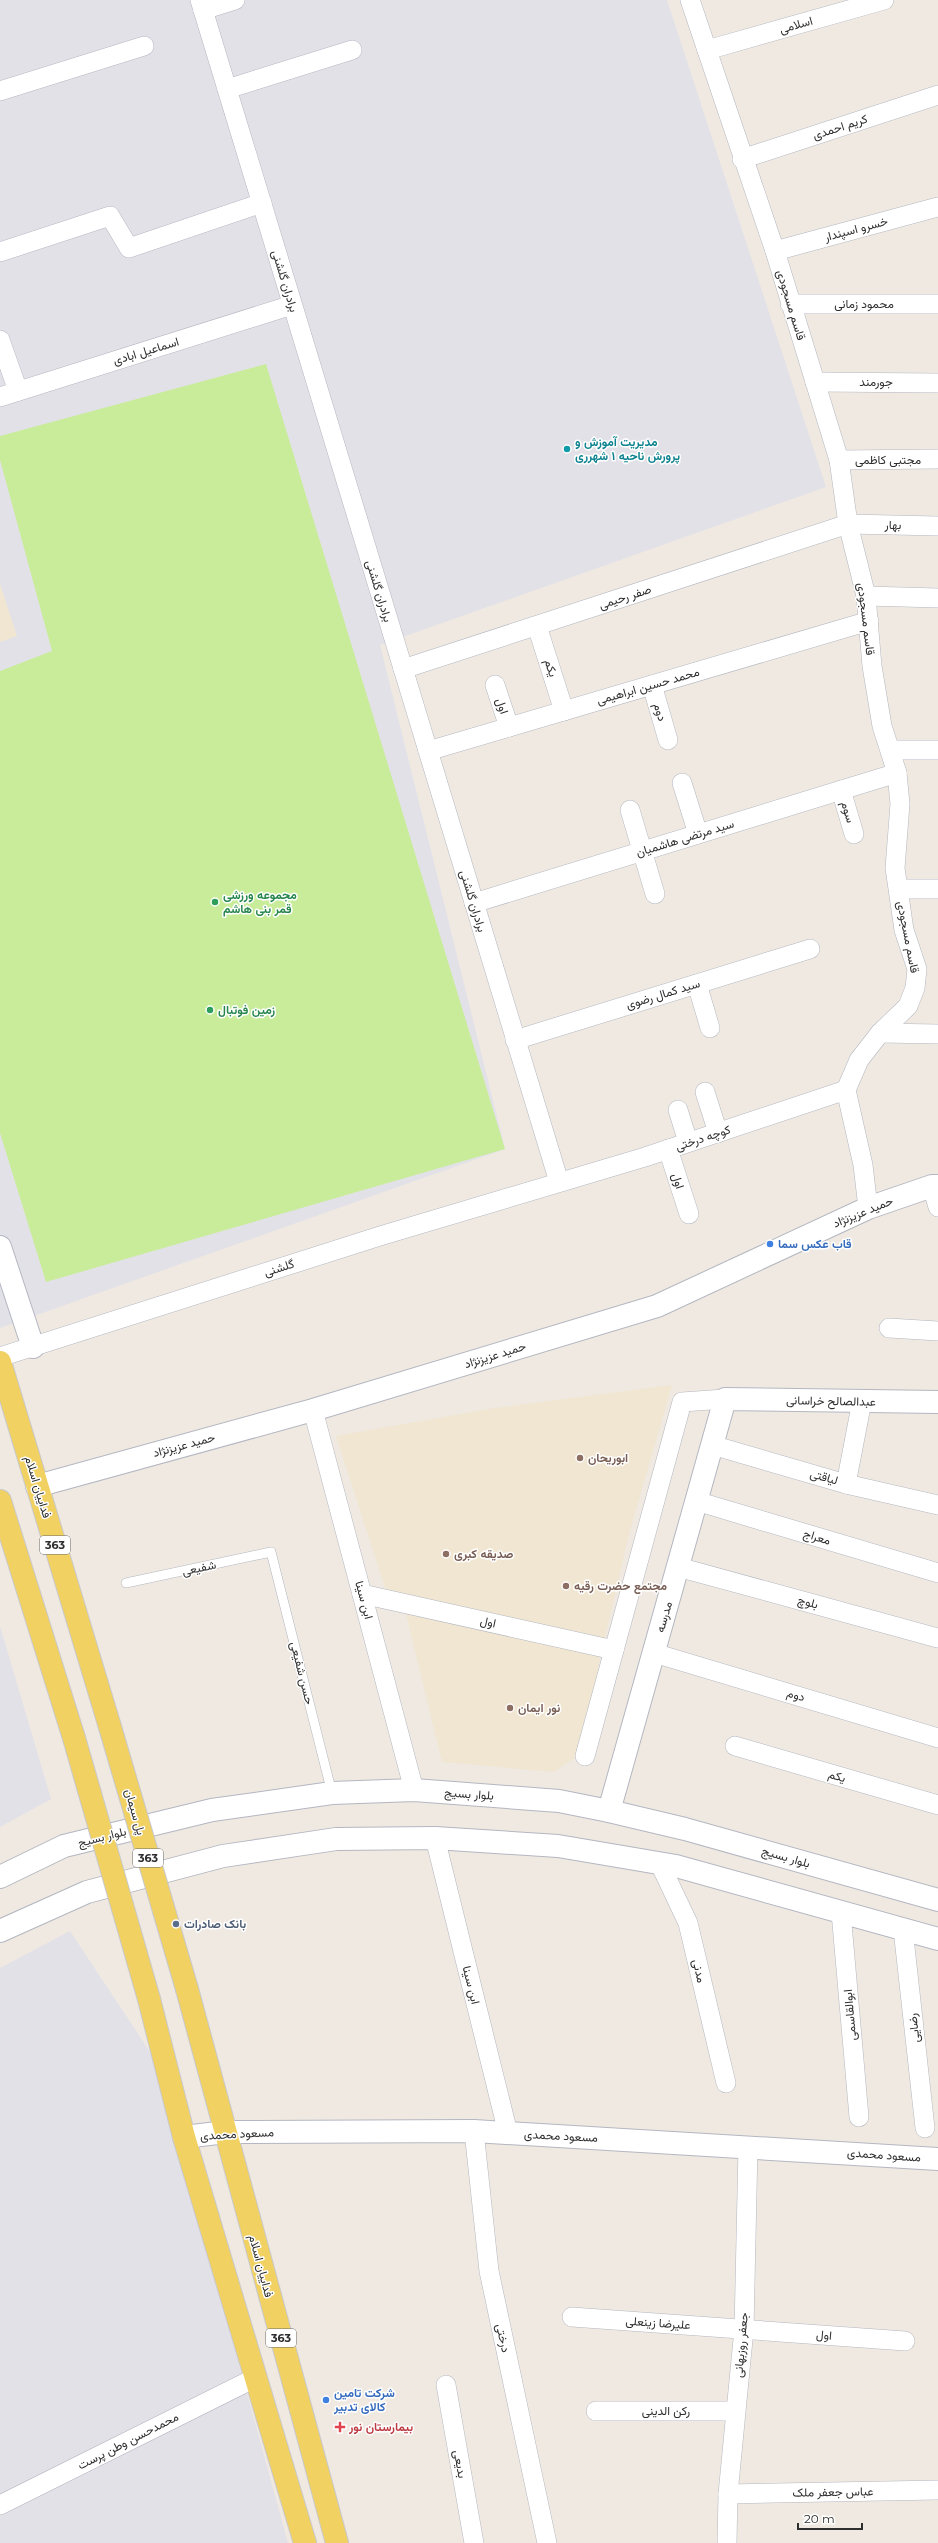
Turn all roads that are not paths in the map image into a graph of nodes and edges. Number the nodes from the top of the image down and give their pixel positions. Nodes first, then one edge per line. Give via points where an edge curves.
1 (235, 0) edge
2 (690, 0) edge
3 (884, 0) edge
4 (202, 5) edge
5 (144, 46) dead end
6 (352, 50) dead end
7 (707, 50) junction
8 (227, 89) junction
9 (0, 91) edge
10 (938, 95) edge
11 (742, 159) junction
12 (262, 203) junction
13 (938, 207) edge
14 (775, 251) junction
15 (0, 252) edge
16 (790, 304) junction
17 (938, 304) edge
18 (292, 305) junction
19 (0, 340) edge
20 (815, 382) junction
21 (938, 383) edge
22 (18, 391) junction
23 (0, 396) edge
24 (938, 459) edge
25 (839, 460) junction
26 (848, 524) junction
27 (938, 526) edge
28 (866, 596) junction
29 (938, 598) edge
30 (869, 621) junction
31 (537, 626) junction
32 (403, 669) junction
33 (495, 684) dead end
34 (652, 685) junction
35 (564, 711) junction
36 (509, 727) junction
37 (668, 740) dead end
38 (891, 750) junction
39 (938, 750) edge
40 (428, 751) junction
41 (897, 773) junction
42 (682, 783) dead end
43 (841, 790) junction
44 (630, 810) dead end
45 (698, 834) junction
46 (854, 834) dead end
47 (642, 851) junction
48 (899, 889) junction
49 (938, 889) edge
50 (655, 894) dead end
51 (474, 903) junction
52 (810, 949) dead end
53 (697, 984) junction
54 (710, 1028) dead end
55 (880, 1033) junction
56 (938, 1034) edge
57 (515, 1040) junction
58 (846, 1090) junction
59 (705, 1092) dead end
60 (678, 1110) dead end
61 (718, 1133) junction
62 (688, 1142) junction
63 (668, 1149) junction
64 (558, 1182) junction
65 (935, 1186) edge
66 (938, 1207) edge
67 (868, 1208) junction
68 (689, 1214) dead end
69 (0, 1247) edge
70 (889, 1328) dead end
71 (938, 1331) edge
72 (33, 1347) junction
73 (0, 1357) edge
74 (0, 1362) edge
75 (725, 1399) junction
76 (862, 1401) junction
77 (938, 1402) edge
78 (313, 1410) junction
79 (712, 1445) junction
80 (846, 1484) junction
81 (37, 1486) junction
82 (696, 1501) junction
83 (938, 1505) edge
84 (1, 1508) edge
85 (271, 1552) joint
86 (678, 1567) junction
87 (938, 1573) edge
88 (126, 1583) dead end
89 (362, 1594) junction
90 (938, 1638) edge
91 (614, 1650) junction
92 (654, 1653) junction
93 (110, 1727) joint
94 (938, 1738) edge
95 (735, 1746) dead end
96 (585, 1756) dead end
97 (414, 1790) junction
98 (332, 1793) junction
99 (938, 1805) edge
100 (609, 1811) junction
101 (435, 1838) junction
102 (660, 1864) junction
103 (0, 1877) edge
104 (938, 1900) edge
105 (841, 1912) junction
106 (903, 1929) junction
107 (0, 1930) edge
108 (938, 1939) edge
109 (187, 1989) joint
110 (726, 2082) dead end
111 (859, 2118) dead end
112 (925, 2128) dead end
113 (474, 2131) junction
114 (226, 2132) junction
115 (508, 2133) junction
116 (184, 2138) junction
117 (748, 2147) junction
118 (938, 2159) edge
119 (572, 2317) dead end
120 (744, 2329) junction
121 (904, 2341) dead end
122 (256, 2378) junction
123 (446, 2385) dead end
124 (735, 2410) junction
125 (596, 2411) dead end
126 (938, 2490) edge
127 (728, 2494) junction
128 (0, 2505) edge
129 (305, 2543) edge
130 (338, 2543) edge
131 (474, 2543) edge
132 (547, 2543) edge
133 (727, 2543) edge

1 - 4 street
2 - 7 street, قاسم مسجودی
3 - 7 street, اسلامی
4 - 8 street, برادران گلشنی
5 - 9 street
6 - 8 street
7 - 11 street, قاسم مسجودی
8 - 12 street, برادران گلشنی
10 - 11 street, کریم احمدی
11 - 14 street, قاسم مسجودی
12 - 15 street via 128,248 110,216
12 - 18 street, برادران گلشنی
13 - 14 street, خسرو اسپندار
14 - 16 street, قاسم مسجودی
16 - 17 street, محمود زمانی
16 - 20 street, قاسم مسجودی
18 - 22 street, اسماعیل ابادی
18 - 32 street, برادران گلشنی
19 - 22 street
20 - 21 street, جورمند
20 - 25 street, قاسم مسجودی
22 - 23 street, اسماعیل ابادی
24 - 25 street, مجتبی کاظمی
25 - 26 street, قاسم مسجودی
26 - 27 street, بهار
26 - 28 street, قاسم مسجودی
26 - 31 street, صفر رحیمی
28 - 29 street
28 - 30 street, قاسم مسجودی
30 - 34 street, محمد حسین ابراهیمی
30 - 38 street, قاسم مسجودی via 872,666 882,726
31 - 32 street, صفر رحیمی
31 - 35 street, یکم
32 - 40 street, برادران گلشنی
33 - 36 street, اول
34 - 35 street, محمد حسین ابراهیمی
34 - 37 street, دوم
35 - 36 street, محمد حسین ابراهیمی
36 - 40 street, محمد حسین ابراهیمی
38 - 39 street
38 - 41 street, قاسم مسجودی
40 - 51 street, برادران گلشنی
41 - 43 street, سید مرتضی هاشمیان
41 - 48 street, قاسم مسجودی via 900,804 894,868
42 - 45 street
43 - 45 street, سید مرتضی هاشمیان
43 - 46 street, سوم
44 - 47 street
45 - 47 street, سید مرتضی هاشمیان
47 - 50 street
47 - 51 street, سید مرتضی هاشمیان
48 - 49 street
48 - 55 street, قاسم مسجودی via 904,930 917,969 915,988 908,1006
51 - 57 street, برادران گلشنی
52 - 53 street, سید کمال رضوی
53 - 54 street
53 - 57 street, سید کمال رضوی
55 - 56 street
55 - 58 street, قاسم مسجودی via 859,1060
57 - 64 street, برادران گلشنی
58 - 61 street, کوچه درختی
58 - 67 street via 863,1165
59 - 61 street
60 - 62 street
61 - 62 street, کوچه درختی
62 - 63 street, کوچه درختی
63 - 64 street, کوچه درختی
63 - 68 street, اول
64 - 72 street, گلشنی
65 - 66 street
65 - 67 street, حمید عزیزنژاد
67 - 78 street, حمید عزیزنژاد via 657,1306
69 - 72 street
70 - 71 street
72 - 73 street, گلشنی
74 - 81 main road, فداییان اسلام / 363
75 - 76 street, عبدالصالح خراسانی
75 - 79 street, مدرسه
75 - 91 street via 682,1402
76 - 77 street, عبدالصالح خراسانی
76 - 80 street
78 - 81 street, حمید عزیزنژاد
78 - 89 street, ابن سینا
79 - 80 street, لیاقتی
79 - 82 street, مدرسه
80 - 83 street, لیاقتی
81 - 93 main road, فداییان اسلام / 363
82 - 86 street, مدرسه
82 - 87 street, معراج
84 - 116 main road, bridge via 74,1738 149,1999
85 - 88 lane, شفیعی
85 - 98 lane, حسن شفیعی
86 - 90 street, بلوچ
86 - 92 street, مدرسه
89 - 91 street, اول
89 - 97 street, ابن سینا
91 - 96 street
92 - 94 street, دوم
92 - 100 street, مدرسه
93 - 109 main road, پل سیمان / 363, bridge
95 - 99 street, یکم
97 - 98 street, بلوار بسیج
97 - 100 street, بلوار بسیج via 559,1801
98 - 103 street, بلوار بسیج via 212,1810 64,1846
100 - 104 street, بلوار بسیج via 685,1829
101 - 102 street via 558,1846
101 - 107 street via 336,1839 223,1856 87,1892
101 - 115 street, ابن سینا
102 - 105 street
102 - 110 street, مدنی via 688,1923
105 - 106 street
105 - 111 street, ابوالقاسمی
106 - 108 street
106 - 112 street, رضایی
109 - 114 main road, فداییان اسلام / 363
113 - 114 street, مسعود محمدی
113 - 115 street, مسعود محمدی
113 - 132 street, درختی via 489,2271
114 - 116 street, مسعود محمدی
114 - 130 main road, فداییان اسلام / 363
115 - 117 street, مسعود محمدی
116 - 122 main road
117 - 118 street, مسعود محمدی
117 - 120 street, جعفر روزبهانی
119 - 120 street, علیرضا زینعلی
120 - 121 street, اول
120 - 124 street, جعفر روزبهانی
122 - 128 street, محمدحسن وطن پرست
122 - 129 main road
123 - 131 street, بدیعی
124 - 125 street, رکن الدینی
124 - 127 street, جعفر روزبهانی
126 - 127 street, عباس جعفر ملک
127 - 133 street, جعفر روزبهانی

